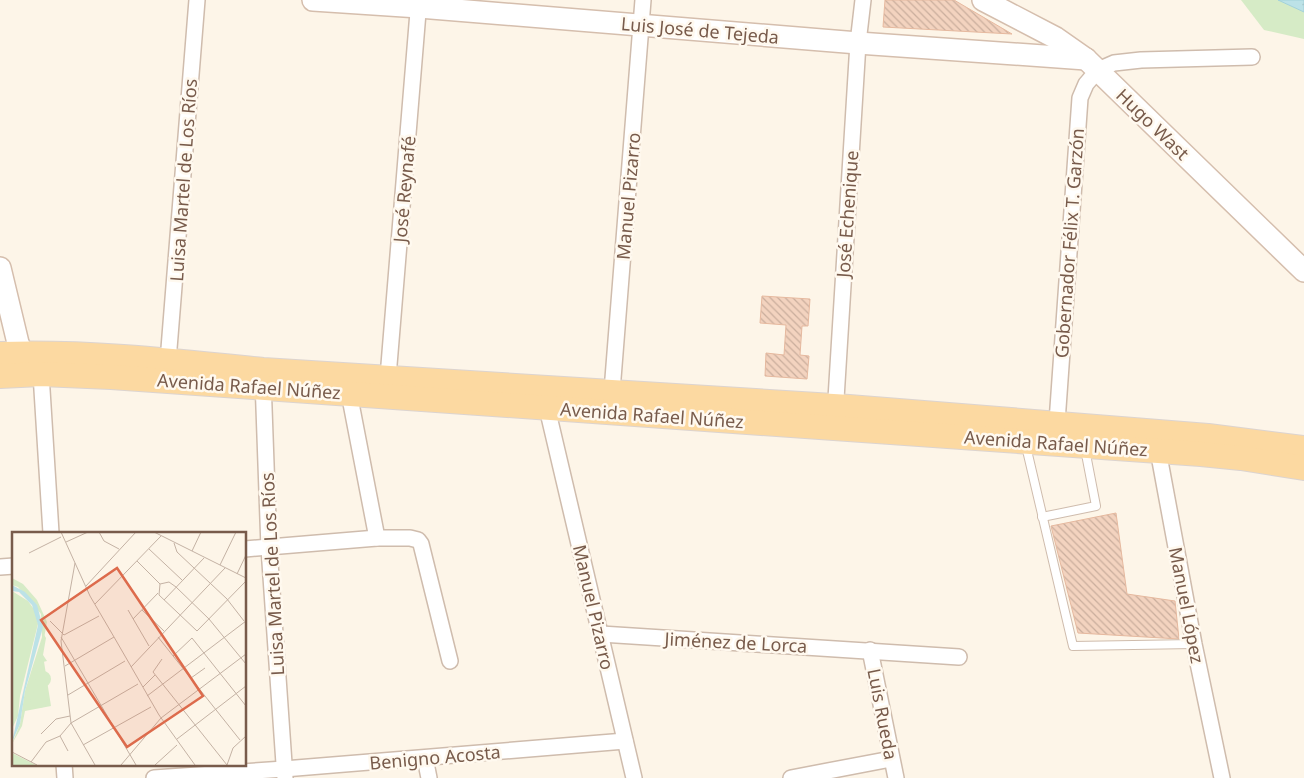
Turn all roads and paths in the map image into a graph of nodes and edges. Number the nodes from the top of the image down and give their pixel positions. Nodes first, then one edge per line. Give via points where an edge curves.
1 (197, 0) edge
2 (313, 0) edge
3 (643, 0) edge
4 (863, 0) edge
5 (983, 0) edge
6 (419, 3) edge
7 (642, 25) junction
8 (858, 44) junction
9 (1252, 57) dead end
10 (1092, 64) junction
11 (0, 268) edge
12 (1304, 272) edge
13 (11, 354) edge
14 (168, 361) junction
15 (41, 374) junction
16 (0, 376) edge
17 (388, 377) junction
18 (263, 379) junction
19 (612, 391) junction
20 (349, 393) junction
21 (547, 408) junction
22 (835, 416) junction
23 (1057, 422) junction
24 (1024, 441) junction
25 (1160, 441) junction
26 (1084, 446) junction
27 (1304, 448) edge
28 (1304, 468) edge
29 (1042, 517) junction
30 (51, 532) edge
31 (377, 538) junction
32 (269, 548) junction
33 (246, 549) edge
34 (601, 634) junction
35 (1194, 644) junction
36 (870, 650) junction
37 (959, 657) dead end
38 (450, 661) dead end
39 (625, 741) junction
40 (425, 758) junction
41 (891, 759) junction
42 (284, 774) edge
43 (178, 777) edge
44 (154, 778) edge
45 (429, 778) edge
46 (634, 778) edge
47 (791, 778) edge
48 (896, 778) edge
49 (1222, 778) edge

1 - 14 street, Luisa Martel de Los Ríos
2 - 6 main road, Luis José de Tejeda
3 - 7 street, Manuel Pizarro
4 - 8 street, José Echenique
5 - 10 main road, Hugo Wast via 1056,38
6 - 7 main road, Luis José de Tejeda
6 - 17 street, José Reynafé
7 - 8 main road, Luis José de Tejeda
7 - 19 street, Manuel Pizarro
8 - 10 main road, Luis José de Tejeda
8 - 22 street, José Echenique
9 - 10 street, Luis José de Tejeda
10 - 12 main road, Hugo Wast
10 - 23 street, Gobernador Félix T. Garzón via 1080,98
11 - 13 main road via 18,343
13 - 14 main road, Avenida Rafael Núñez
13 - 15 main road
14 - 18 main road, Avenida Rafael Núñez
15 - 16 main road, Avenida Rafael Núñez
15 - 18 main road, Avenida Rafael Núñez
15 - 30 street
17 - 18 main road, Avenida Rafael Núñez
17 - 19 main road, Avenida Rafael Núñez
18 - 20 main road, Avenida Rafael Núñez
18 - 32 street, Luisa Martel de Los Ríos
19 - 22 main road, Avenida Rafael Núñez
20 - 21 main road, Avenida Rafael Núñez
20 - 31 street
21 - 22 main road, Avenida Rafael Núñez
21 - 34 street, Manuel Pizarro
22 - 23 main road, Avenida Rafael Núñez
22 - 24 main road, Avenida Rafael Núñez
23 - 25 main road, Avenida Rafael Núñez
24 - 26 main road, Avenida Rafael Núñez
24 - 29 lane
25 - 26 main road, Avenida Rafael Núñez
25 - 27 main road, Avenida Rafael Núñez via 1238,439
25 - 28 main road, Avenida Rafael Núñez
25 - 35 street, Manuel López
26 - 29 lane via 1096,506
29 - 35 lane via 1073,646
31 - 32 street
31 - 38 street via 410,538 421,544
32 - 33 street
32 - 42 street, Luisa Martel de Los Ríos
34 - 36 street, Jiménez de Lorca
34 - 39 street, Manuel Pizarro
35 - 49 street, Manuel López
36 - 37 street, Jiménez de Lorca
36 - 41 street, Luis Rueda
39 - 40 street, Benigno Acosta
39 - 46 street, Manuel Pizarro
40 - 42 street, Benigno Acosta
40 - 45 street
41 - 47 street
41 - 48 street, Luis Rueda
42 - 43 street, Benigno Acosta
43 - 44 street, Benigno Acosta

